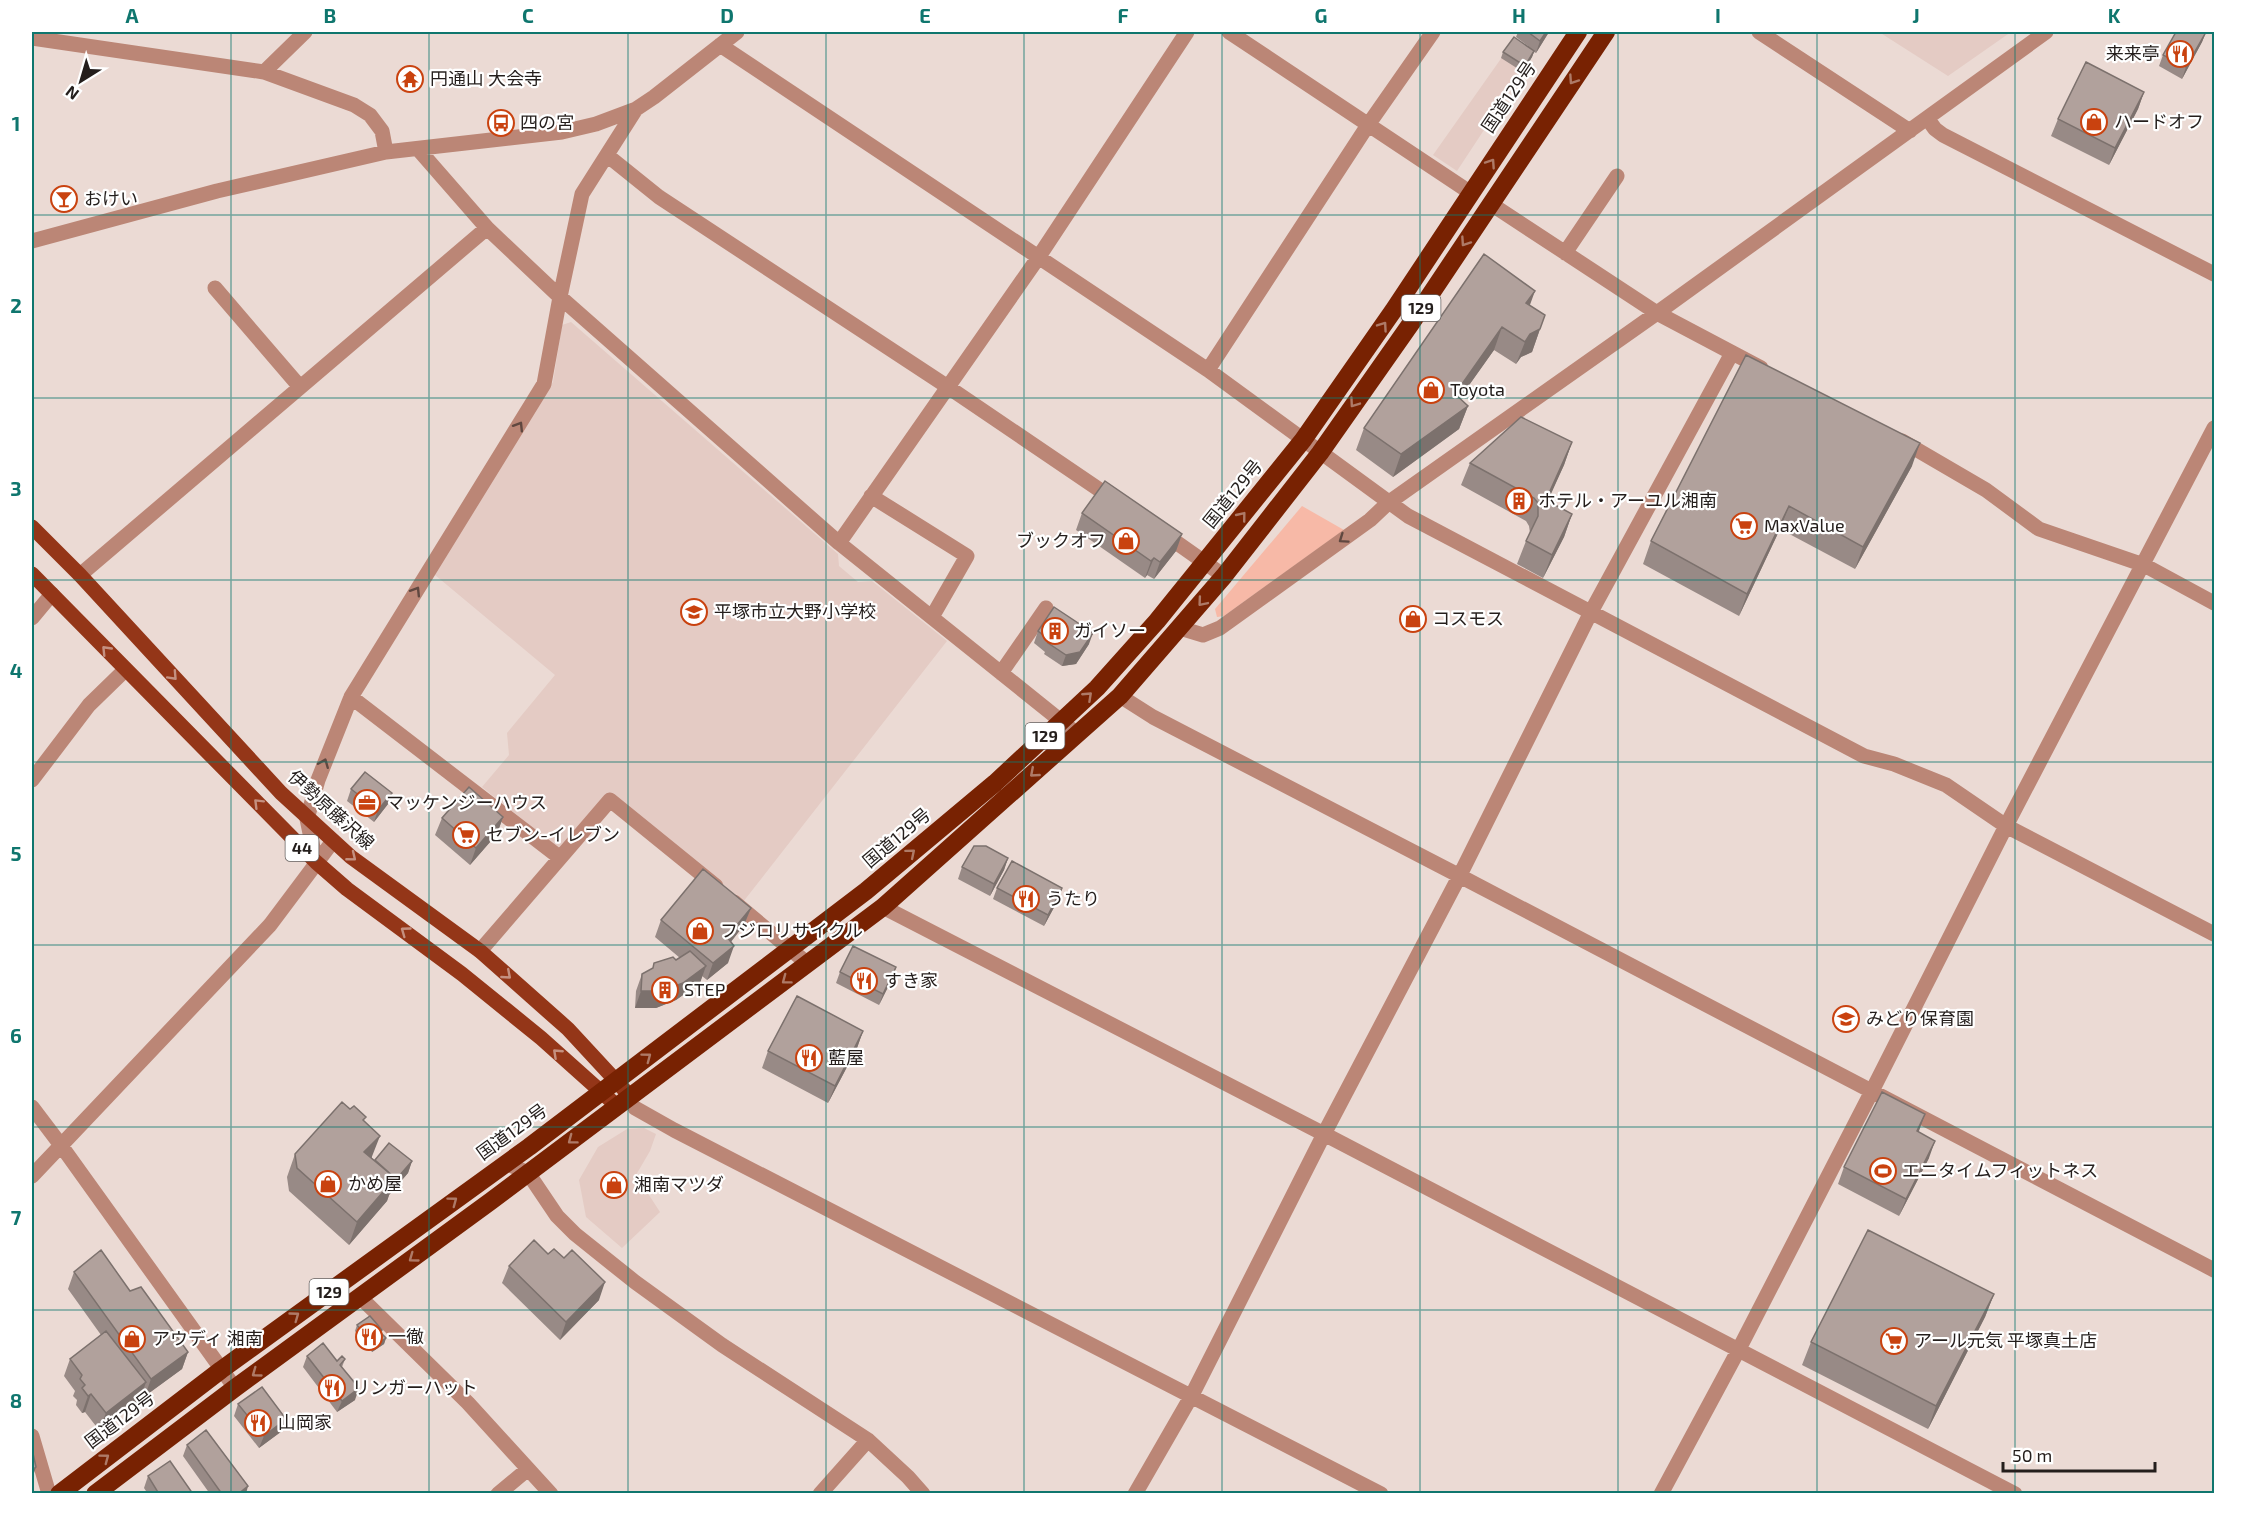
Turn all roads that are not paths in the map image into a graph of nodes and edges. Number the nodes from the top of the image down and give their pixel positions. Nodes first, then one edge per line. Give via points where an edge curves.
1 (305, 32) edge
2 (737, 32) edge
3 (1187, 32) edge
4 (1229, 32) edge
5 (1433, 32) edge
6 (1578, 32) edge
7 (1606, 32) edge
8 (1759, 32) edge
9 (2046, 32) edge
10 (32, 38) edge
11 (720, 45) junction
12 (264, 72) junction
13 (636, 109) junction
14 (1927, 118) junction
15 (1368, 125) junction
16 (1910, 131) junction
17 (418, 149) junction
18 (386, 152) junction
19 (608, 156) junction
20 (1617, 176) dead end
21 (1471, 193) junction
22 (1491, 204) junction
23 (487, 228) junction
24 (32, 240) edge
25 (1565, 253) junction
26 (1038, 258) junction
27 (2214, 274) edge
28 (215, 288) dead end
29 (560, 297) junction
30 (1657, 313) junction
31 (1732, 353) junction
32 (1208, 370) junction
33 (1773, 374) edge
34 (300, 387) junction
35 (948, 387) junction
36 (2214, 428) edge
37 (1885, 431) edge
38 (1304, 440) junction
39 (1320, 453) junction
40 (872, 496) junction
41 (1388, 503) junction
42 (1131, 512) edge
43 (1151, 525) edge
44 (32, 527) edge
45 (839, 543) junction
46 (1205, 562) junction
47 (2144, 565) junction
48 (32, 574) edge
49 (80, 575) junction
50 (1224, 576) junction
51 (52, 594) junction
52 (2214, 603) edge
53 (1046, 608) dead end
54 (1591, 612) junction
55 (932, 617) junction
56 (32, 618) edge
57 (1180, 628) junction
58 (125, 670) junction
59 (1001, 673) junction
60 (1120, 696) junction
61 (351, 697) junction
62 (1061, 721) junction
63 (1078, 734) junction
64 (32, 780) edge
65 (307, 819) junction
66 (2006, 826) junction
67 (333, 841) junction
68 (559, 857) junction
69 (316, 862) junction
70 (1460, 875) junction
71 (883, 907) junction
72 (2214, 934) edge
73 (791, 948) junction
74 (480, 951) junction
75 (808, 964) junction
76 (617, 1080) junction
77 (600, 1092) junction
78 (1871, 1094) junction
79 (627, 1103) junction
80 (32, 1107) edge
81 (1324, 1134) junction
82 (60, 1144) junction
83 (529, 1147) junction
84 (506, 1163) junction
85 (528, 1173) junction
86 (32, 1176) edge
87 (2214, 1270) edge
88 (360, 1297) junction
89 (1739, 1349) junction
90 (221, 1370) junction
91 (235, 1388) junction
92 (1192, 1395) junction
93 (32, 1436) edge
94 (868, 1440) junction
95 (528, 1469) junction
96 (49, 1494) edge
97 (59, 1494) edge
98 (95, 1494) edge
99 (498, 1494) edge
100 (551, 1494) edge
101 (820, 1494) edge
102 (922, 1494) edge
103 (1135, 1494) edge
104 (1381, 1494) edge
105 (1661, 1494) edge
106 (2015, 1494) edge

1 - 12 street
2 - 11 street
3 - 26 street
4 - 15 street
5 - 15 street
21 -> 6 highway, 国道129号 / 129
7 -> 22 highway, 129
8 - 16 street
9 - 14 street
10 - 12 street
11 - 13 street
11 - 26 street
12 - 18 street via 354,105 370,115 382,132
13 - 17 street via 562,132
13 - 19 street
14 - 16 street
14 - 27 street via 1943,135
15 - 21 street
15 - 32 street
16 - 30 street
17 - 18 street
17 - 23 street
18 - 24 street via 218,190
19 - 29 street via 582,194
19 - 35 street via 659,197
20 - 25 street
38 -> 21 highway, 国道129号 / 129
22 - 25 street
22 -> 39 highway, 129
23 - 29 street
23 - 34 street
25 - 30 street
26 - 32 street
26 - 35 street
28 - 34 street
29 - 45 street
61 -> 29 street via 544,384
30 - 31 street
30 - 41 street
31 - 33 street
31 - 54 street
32 - 38 street
34 - 49 street
35 - 40 street
35 - 42 street
36 - 47 street
37 - 47 street via 1986,490 2039,529
38 - 39 street
46 -> 38 highway, 国道129号 / 129
39 - 41 street
39 - 50 highway, 129
40 - 45 street
40 - 55 street via 967,556
41 - 54 street
41 -> 57 street via 1220,628 1203,635
43 - 46 street
44 - 49 main road, 伊勢原藤沢線 / 44
45 - 55 street
46 - 50 street
62 -> 46 highway, 国道129号 / 129 via 1097,688
47 - 52 street
47 - 66 street
48 - 51 main road, 44
49 -> 65 main road, 伊勢原藤沢線 / 44
50 -> 57 highway, 129
51 - 56 street
58 -> 51 main road, 44
53 - 59 street
54 - 66 street via 1864,756 1946,785
54 - 70 street
55 - 59 street
57 - 60 highway, 129
58 - 64 street via 89,705
69 -> 58 main road, 44
59 - 62 street
60 - 63 highway, 129
60 - 70 street via 1153,717
65 -> 61 street
61 - 68 street
62 - 63 street
73 -> 62 highway, 国道129号 / 129 via 995,783
63 -> 71 highway, 129
65 - 67 main road, 伊勢原藤沢線 / 44
65 - 69 street
66 - 72 street
66 - 78 street
67 - 69 street
67 -> 74 main road, 伊勢原藤沢線 / 44
68 - 73 street via 610,800
68 - 74 street
77 -> 69 main road, 44 via 462,974
69 - 82 street via 270,925
70 - 78 street
70 - 81 street
71 - 75 highway, 129
71 - 81 street
73 - 75 street
76 -> 73 highway, 国道129号 / 129
74 -> 76 main road, 伊勢原藤沢線 / 44 via 568,1029
75 -> 79 highway, 129
76 - 77 highway, 国道129号 / 129
76 - 79 main road, 伊勢原藤沢線 / 44
77 - 79 main road, 44
77 - 83 highway, 国道129号 / 129
78 - 87 street
78 - 89 street
79 -> 85 highway, 129
79 - 92 street
80 - 82 street
81 - 89 street
81 - 92 street
82 - 86 street
82 - 90 street
83 - 84 highway, 国道129号 / 129
83 - 85 street
84 - 85 street
90 -> 84 highway, 国道129号 / 129
85 -> 88 highway, 129
85 - 94 street via 557,1216 635,1282 722,1345
88 -> 91 highway, 129
88 - 95 street via 468,1403
89 - 105 street
89 - 106 street
90 - 91 street
97 -> 90 highway, 国道129号 / 129
91 - 98 highway, 129
92 - 103 street
92 - 104 street
93 - 96 street
94 - 101 street
94 - 102 street
95 - 99 street
95 - 100 street

